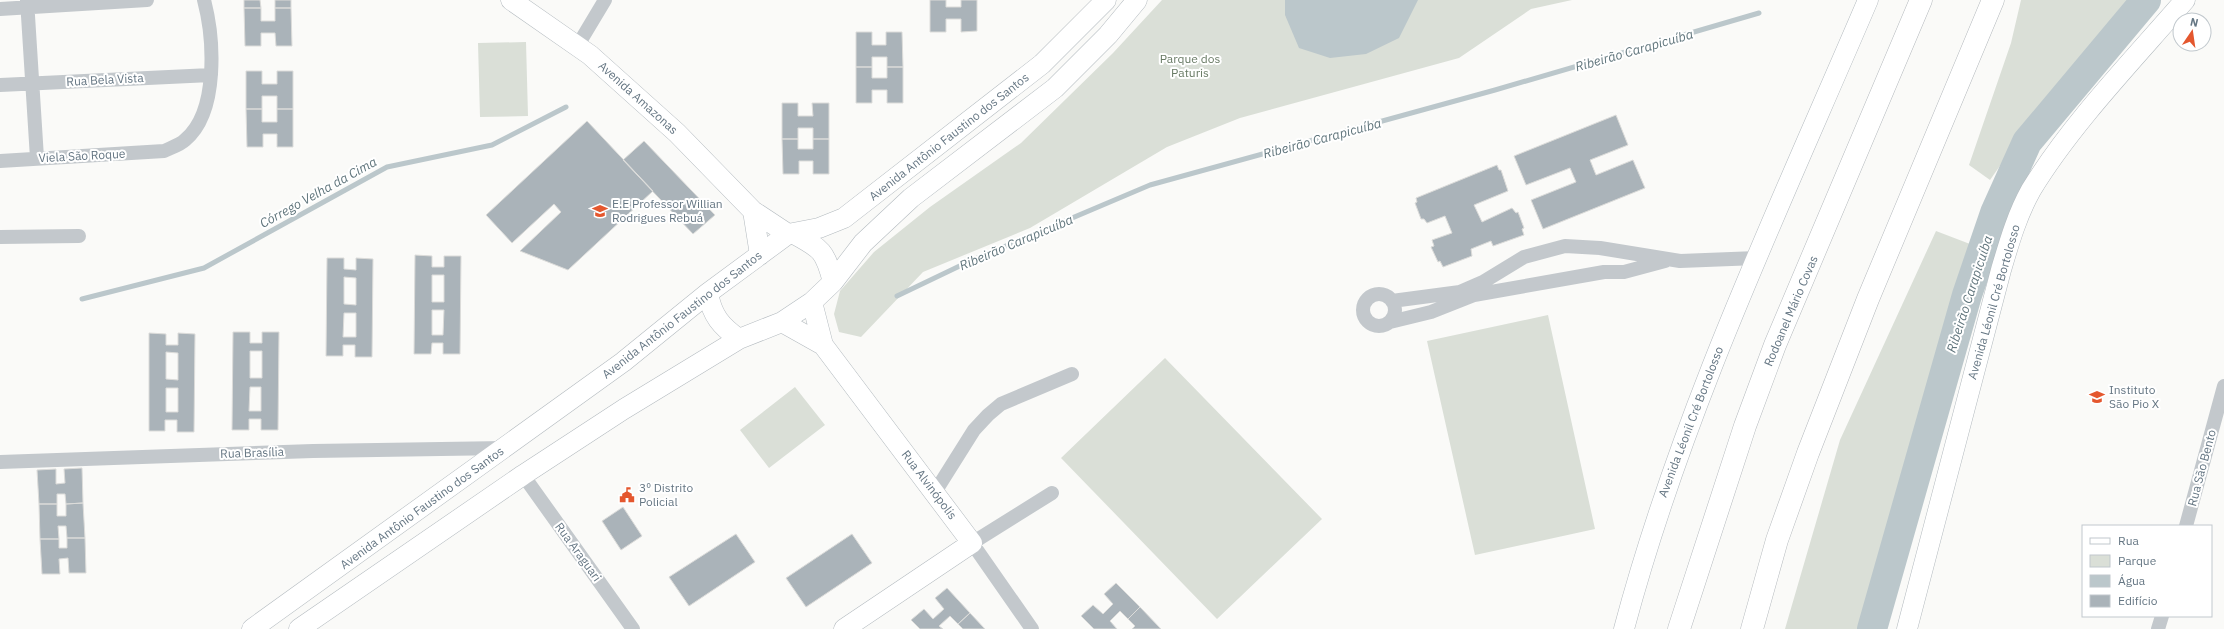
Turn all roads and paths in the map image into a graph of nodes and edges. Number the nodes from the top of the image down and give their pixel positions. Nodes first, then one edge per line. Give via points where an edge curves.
1 (147, 0) edge
2 (204, 0) edge
3 (510, 0) edge
4 (605, 0) edge
5 (1106, 0) edge
6 (1137, 0) edge
7 (1868, 0) edge
8 (1921, 0) edge
9 (1993, 0) edge
10 (2184, 0) edge
11 (27, 4) edge
12 (0, 9) edge
13 (578, 45) junction
14 (210, 75) junction
15 (31, 83) junction
16 (0, 85) edge
17 (37, 158) junction
18 (0, 161) edge
19 (753, 211) junction
20 (791, 234) junction
21 (79, 236) dead end
22 (0, 237) edge
23 (760, 255) junction
24 (1757, 258) junction
25 (1669, 260) junction
26 (833, 282) junction
27 (708, 293) junction
28 (1392, 301) junction
29 (812, 302) junction
30 (782, 322) junction
31 (1390, 322) junction
32 (739, 340) junction
33 (823, 345) junction
34 (1072, 374) dead end
35 (2224, 386) edge
36 (505, 448) junction
37 (0, 462) edge
38 (523, 475) junction
39 (934, 492) junction
40 (1052, 493) dead end
41 (2186, 525) edge
42 (972, 542) junction
43 (2162, 617) edge
44 (252, 629) edge
45 (299, 629) edge
46 (634, 629) edge
47 (844, 629) edge
48 (1032, 629) edge
49 (1624, 629) edge
50 (1679, 629) edge
51 (1752, 629) edge
52 (1907, 629) edge
53 (2158, 629) edge

1 - 11 street
2 - 14 street via 211,38
3 - 13 main road, Avenida Amazonas
4 - 13 street
5 - 20 main road, Avenida Antônio Faustino dos Santos via 1042,64 844,218
6 - 26 main road, Avenida Antônio Faustino dos Santos via 1108,35 1055,88 911,198 863,243
7 - 24 main road, Avenida Léonil Cré Bortolosso
8 - 50 highway, Rodoanel Mário Covas via 1775,345 1745,426
9 - 51 highway via 1868,299 1808,454 1777,540
10 - 52 main road, Avenida Léonil Cré Bortolosso via 2057,152 2031,191 2015,225
11 - 12 street
11 - 15 street
13 - 19 main road, Avenida Amazonas via 676,133
14 - 15 street, Rua Bela Vista
14 - 17 street, Viela São Roque via 205,108 194,129 185,140 164,151
15 - 16 street, Rua Bela Vista
15 - 17 street
17 - 18 street, Viela São Roque
19 - 20 main road, Avenida Amazonas
19 - 23 main road
20 - 23 main road, Avenida Antônio Faustino dos Santos
20 - 26 main road, Avenida Amazonas via 822,251
21 - 22 street
23 - 27 main road, Avenida Antônio Faustino dos Santos
24 - 25 street
24 - 49 main road, Avenida Léonil Cré Bortolosso via 1710,370 1655,519
25 - 28 street via 1600,248 1565,246 1524,257 1483,282 1460,292
25 - 31 street via 1624,272 1604,272 1474,295 1431,312
26 - 29 main road, Avenida Antônio Faustino dos Santos
27 - 32 main road via 717,320
27 - 36 main road, Avenida Antônio Faustino dos Santos via 623,362
28 - 31 street via 1395,312
28 - 31 street via 1378,294 1368,298 1363,307 1364,317 1370,325 1380,327
29 - 30 main road, Avenida Antônio Faustino dos Santos
29 - 33 main road, Rua Alvinópolis
30 - 32 main road, Avenida Antônio Faustino dos Santos
30 - 33 main road, Rua Alvinópolis
32 - 38 main road, Avenida Antônio Faustino dos Santos via 624,409
33 - 39 main road, Rua Alvinópolis
34 - 39 street via 1001,404 988,415 974,430
35 - 41 street, Rua São Bento
36 - 37 street, Rua Brasília via 313,451
36 - 44 main road, Avenida Antônio Faustino dos Santos
38 - 45 main road, Avenida Antônio Faustino dos Santos
38 - 46 street, Rua Araguari
39 - 42 main road, Rua Alvinópolis
40 - 42 street
42 - 47 main road
42 - 48 street, Rua Alvinópolis
43 - 53 street

